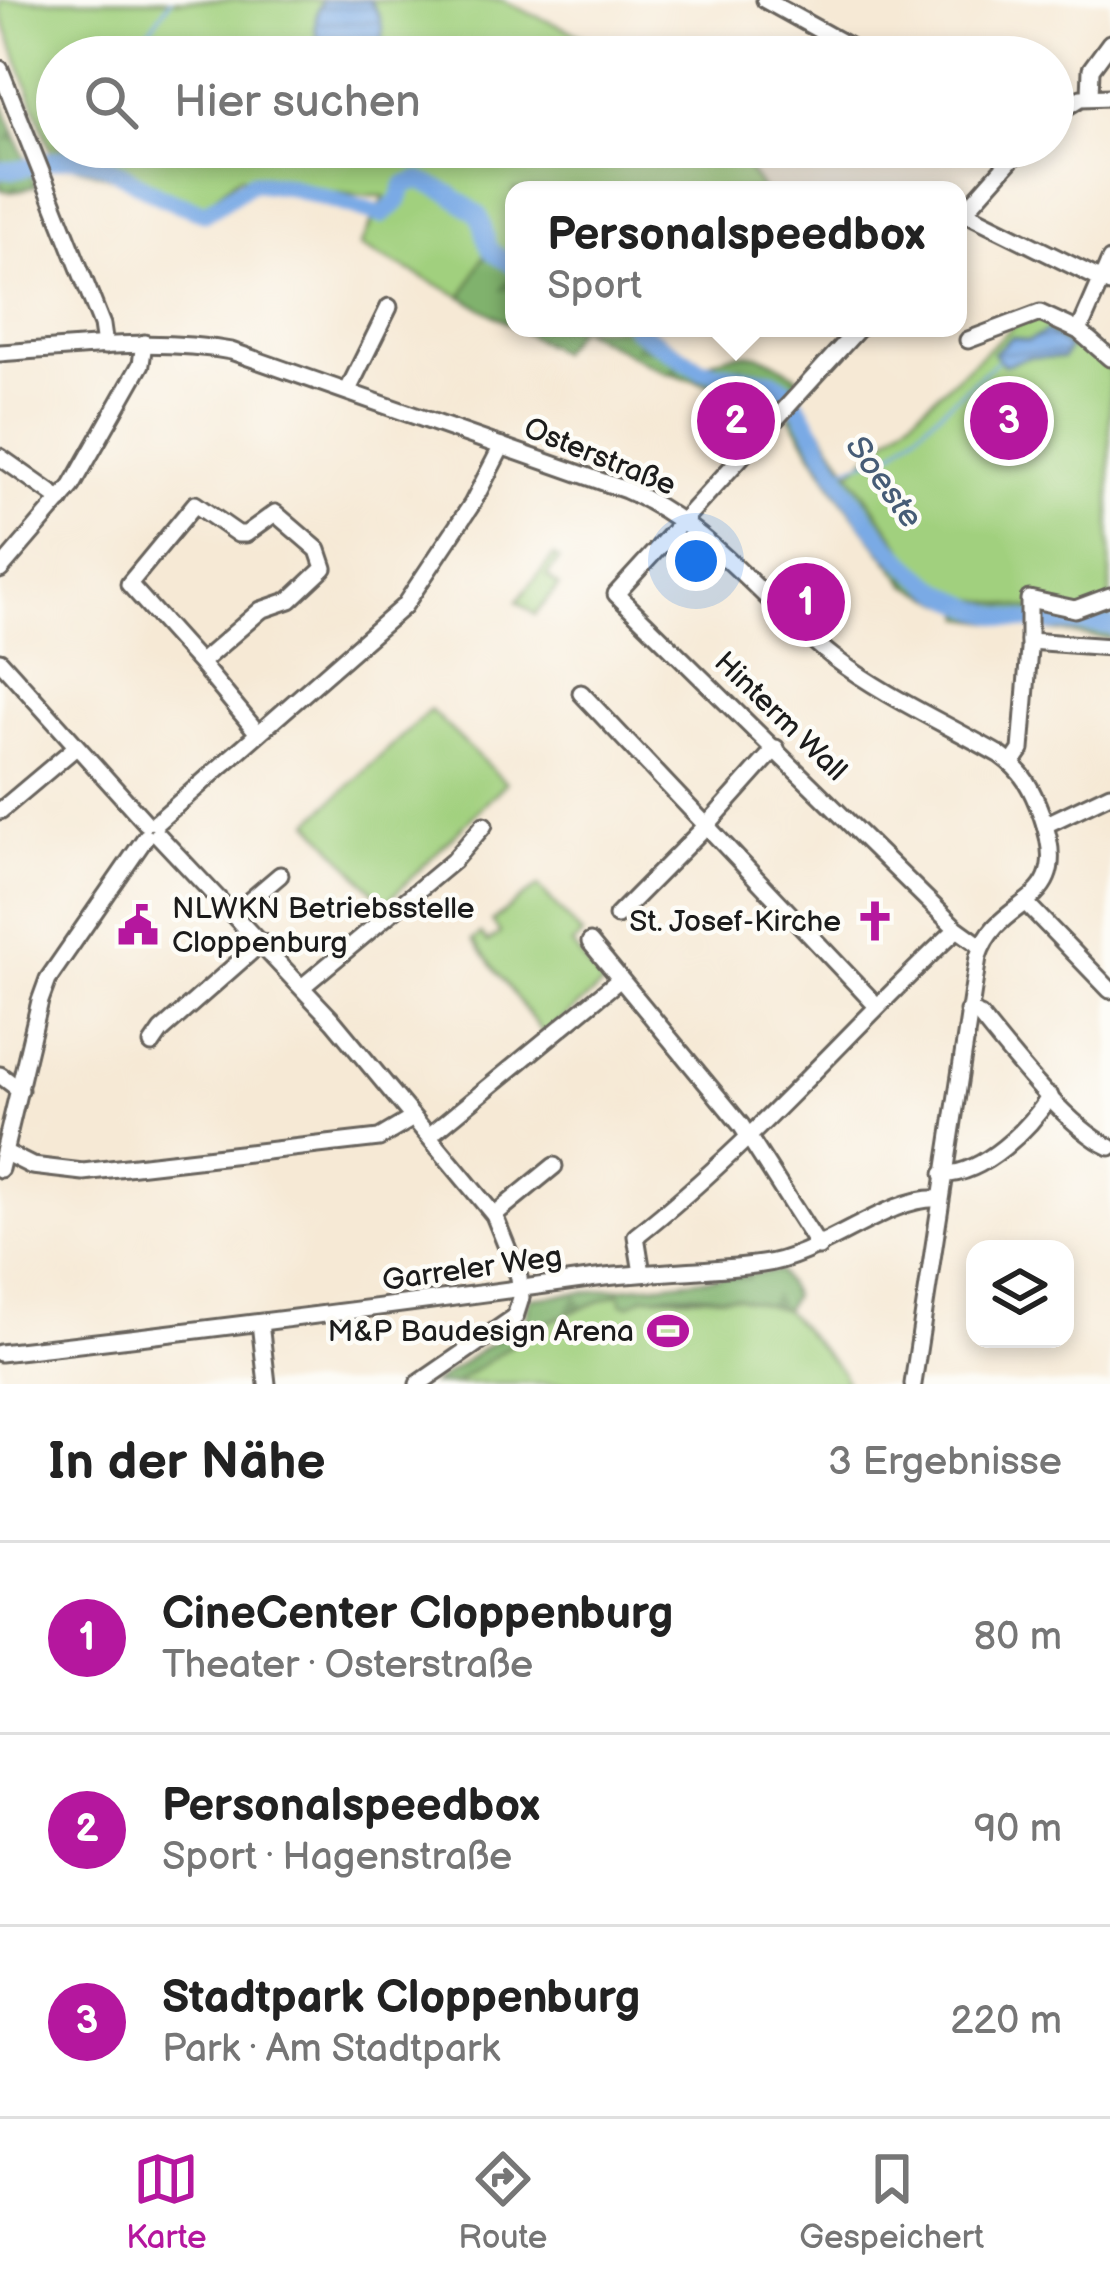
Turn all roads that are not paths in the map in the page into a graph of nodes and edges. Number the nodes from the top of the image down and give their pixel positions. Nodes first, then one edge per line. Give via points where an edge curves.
1 (765, 0) edge
2 (830, 36) edge
3 (1110, 44) edge
4 (0, 70) edge
5 (1104, 97) edge
6 (1074, 108) edge
7 (36, 158) edge
8 (40, 168) edge
9 (1002, 168) edge
10 (967, 208) edge
11 (967, 218) edge
12 (1110, 260) edge
13 (1105, 281) edge
14 (389, 307) dead end
15 (1079, 331) junction
16 (851, 337) edge
17 (968, 340) dead end
18 (144, 343) junction
19 (105, 346) junction
20 (0, 353) edge
21 (1110, 358) edge
22 (348, 390) junction
23 (502, 446) junction
24 (0, 457) edge
25 (61, 500) junction
26 (683, 520) junction
27 (0, 570) edge
28 (1110, 596) edge
29 (1029, 622) junction
30 (1110, 647) edge
31 (0, 661) edge
32 (200, 663) junction
33 (581, 693) dead end
34 (257, 732) junction
35 (76, 747) junction
36 (776, 748) junction
37 (1012, 763) junction
38 (1110, 794) edge
39 (0, 812) edge
40 (484, 825) dead end
41 (707, 825) junction
42 (1045, 825) junction
43 (152, 830) junction
44 (280, 875) dead end
45 (1026, 903) junction
46 (234, 914) junction
47 (616, 916) dead end
48 (957, 929) junction
49 (262, 941) junction
50 (590, 942) dead end
51 (981, 946) junction
52 (619, 980) junction
53 (1107, 981) edge
54 (302, 987) junction
55 (876, 1005) junction
56 (968, 1012) junction
57 (152, 1044) dead end
58 (0, 1075) edge
59 (20, 1090) junction
60 (1050, 1096) junction
61 (413, 1118) junction
62 (429, 1136) junction
63 (750, 1138) junction
64 (1110, 1147) edge
65 (3, 1161) edge
66 (554, 1166) dead end
67 (942, 1186) junction
68 (494, 1215) junction
69 (819, 1247) junction
70 (642, 1273) junction
71 (520, 1291) junction
72 (260, 1323) junction
73 (0, 1353) edge
74 (267, 1384) edge
75 (418, 1384) edge
76 (913, 1384) edge

1 - 2 street
3 - 5 street via 1091,69
4 - 7 street
5 - 6 street
8 - 19 street
9 - 10 street
11 - 13 street
12 - 13 street
13 - 15 street
14 - 22 street
15 - 17 street via 1040,314
15 - 21 street
16 - 26 street, Hinterm Wall
18 - 19 street, Osterstraße
18 - 22 street, Osterstraße via 231,351
18 - 25 street via 141,364
19 - 20 street, Osterstraße
22 - 23 street, Osterstraße
23 - 26 street, Osterstraße via 626,490
23 - 34 street via 404,606
24 - 25 street
25 - 27 street
26 - 36 street, Hinterm Wall via 616,594
26 - 37 street, Osterstraße via 830,654
28 - 29 street
29 - 30 street
29 - 37 street via 1021,750
31 - 35 street
32 - 32 street via 324,568 318,550 275,513 238,534 195,504 129,584
32 - 34 street
33 - 41 street
34 - 43 street
35 - 39 street
35 - 43 street
36 - 41 street
36 - 48 street, Hinterm Wall
37 - 42 street, Osterstraße
38 - 42 street
40 - 54 street via 453,862
41 - 47 street
41 - 55 street
42 - 45 street, Osterstraße via 1052,860
43 - 46 street
43 - 59 street via 49,980
44 - 46 street
45 - 51 street
45 - 53 street
46 - 49 street
48 - 51 street, Hinterm Wall
48 - 55 street
49 - 54 street
49 - 57 street
50 - 52 street
51 - 56 street
52 - 62 street
52 - 63 street
54 - 61 street
55 - 63 street
56 - 60 street
56 - 67 street
58 - 59 street
59 - 65 street
60 - 64 street
60 - 67 street, Garreler Weg via 1026,1130
61 - 62 street
61 - 65 street via 379,1138 83,1172
62 - 68 street
63 - 69 street
63 - 70 street via 637,1236
66 - 68 street
67 - 69 street, Garreler Weg
67 - 76 street
68 - 71 street
69 - 70 street, Garreler Weg via 763,1264
70 - 71 street, Garreler Weg
71 - 72 street, Garreler Weg
71 - 75 street via 515,1317
72 - 73 street, Garreler Weg
72 - 74 street

